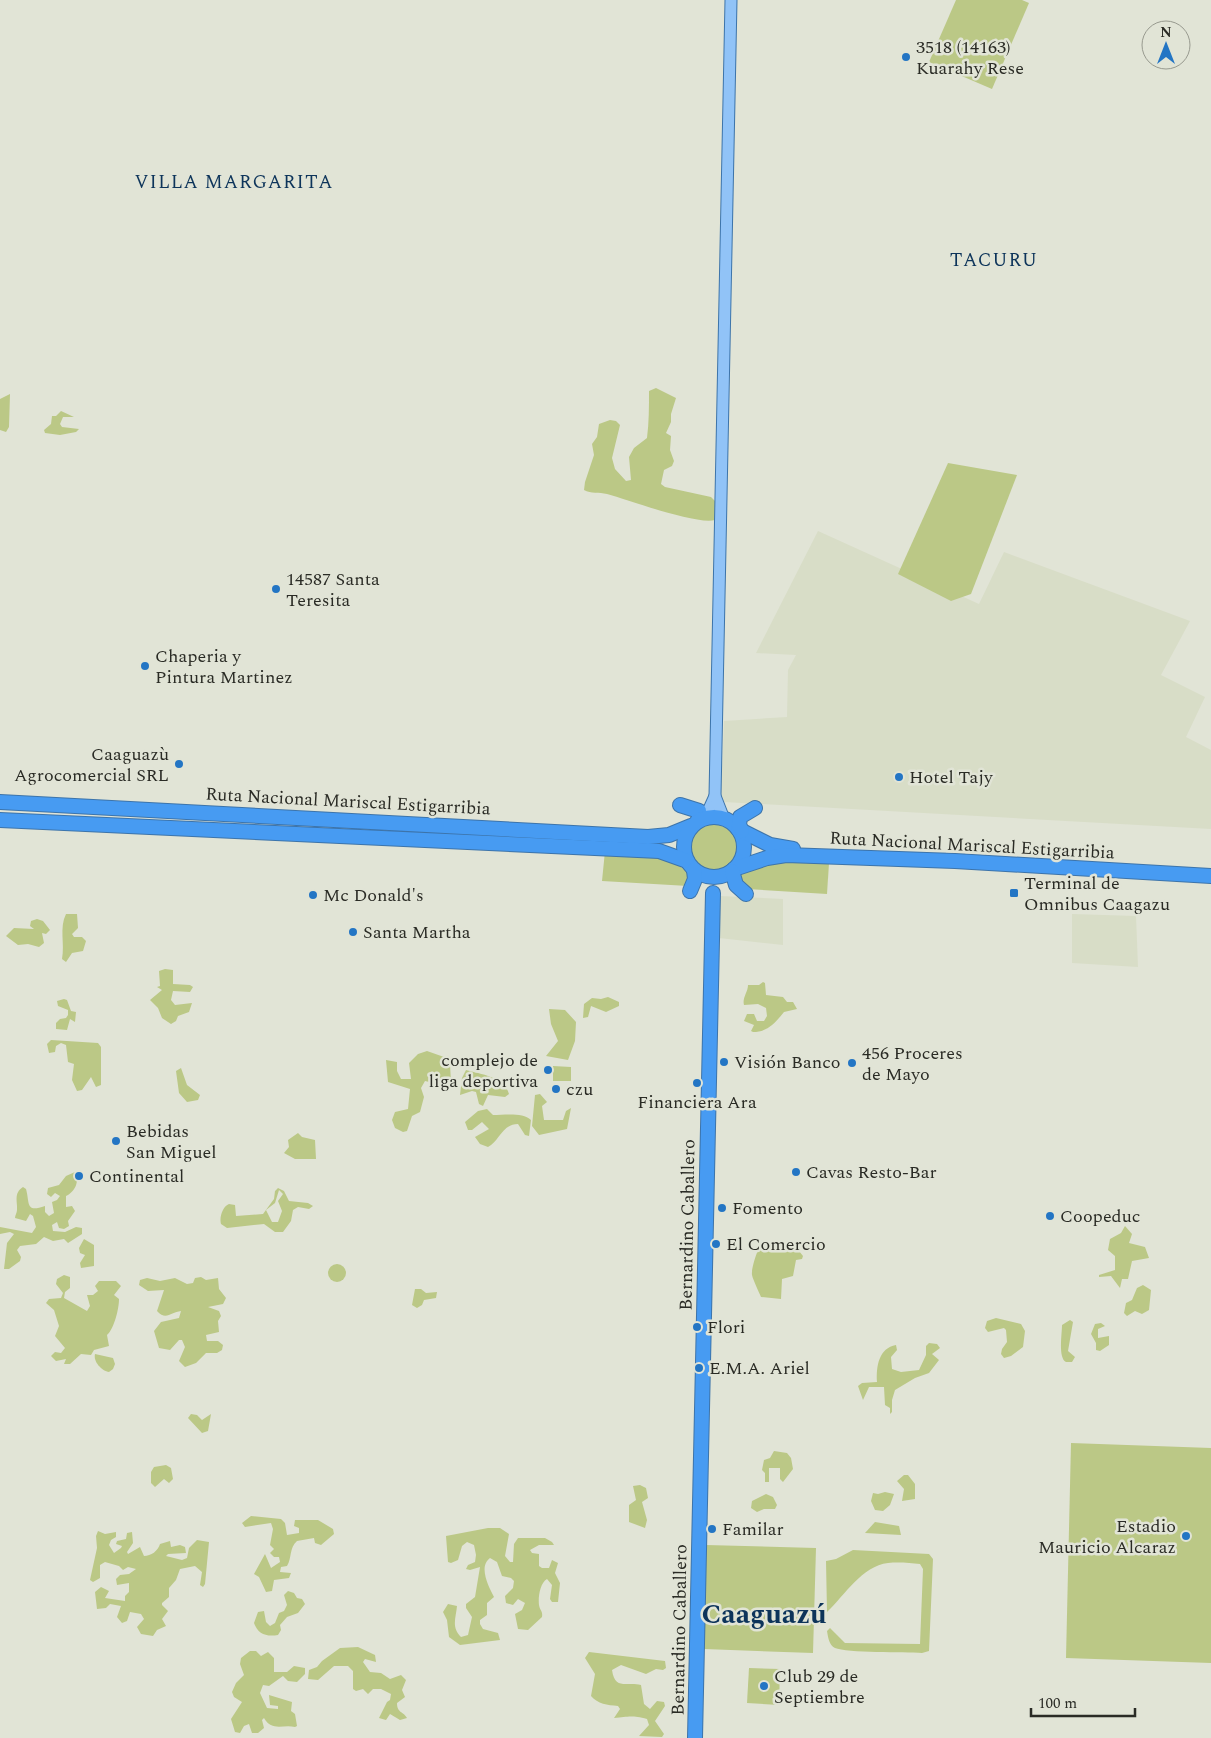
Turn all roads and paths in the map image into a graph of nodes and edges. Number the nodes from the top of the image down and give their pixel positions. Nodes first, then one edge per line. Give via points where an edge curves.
1 (732, 0) edge
2 (715, 796) junction
3 (0, 802) edge
4 (680, 805) dead end
5 (755, 808) dead end
6 (724, 819) junction
7 (0, 820) edge
8 (698, 822) junction
9 (740, 830) junction
10 (692, 868) junction
11 (1211, 868) edge
12 (732, 871) junction
13 (1211, 876) edge
14 (690, 891) dead end
15 (713, 893) junction
16 (746, 894) dead end
17 (695, 1738) edge

1 - 2 main road
2 - 6 main road
2 - 8 main road
3 - 8 highway, Ruta Nacional Mariscal Estigarribia via 648,837 669,835
4 - 8 highway via 699,811
5 - 9 highway via 740,817
6 - 8 highway
6 - 9 highway
7 - 10 highway, Ruta Nacional Mariscal Estigarribia via 659,851
8 - 10 highway via 683,843
9 - 11 highway, Ruta Nacional Mariscal Estigarribia via 783,848
9 - 12 highway via 744,850
10 - 12 highway via 710,877
10 - 14 highway via 695,879
10 - 15 highway
12 - 13 highway, Ruta Nacional Mariscal Estigarribia via 767,858 786,855
12 - 15 highway
12 - 16 highway via 736,885
15 - 17 highway, Bernardino Caballero

